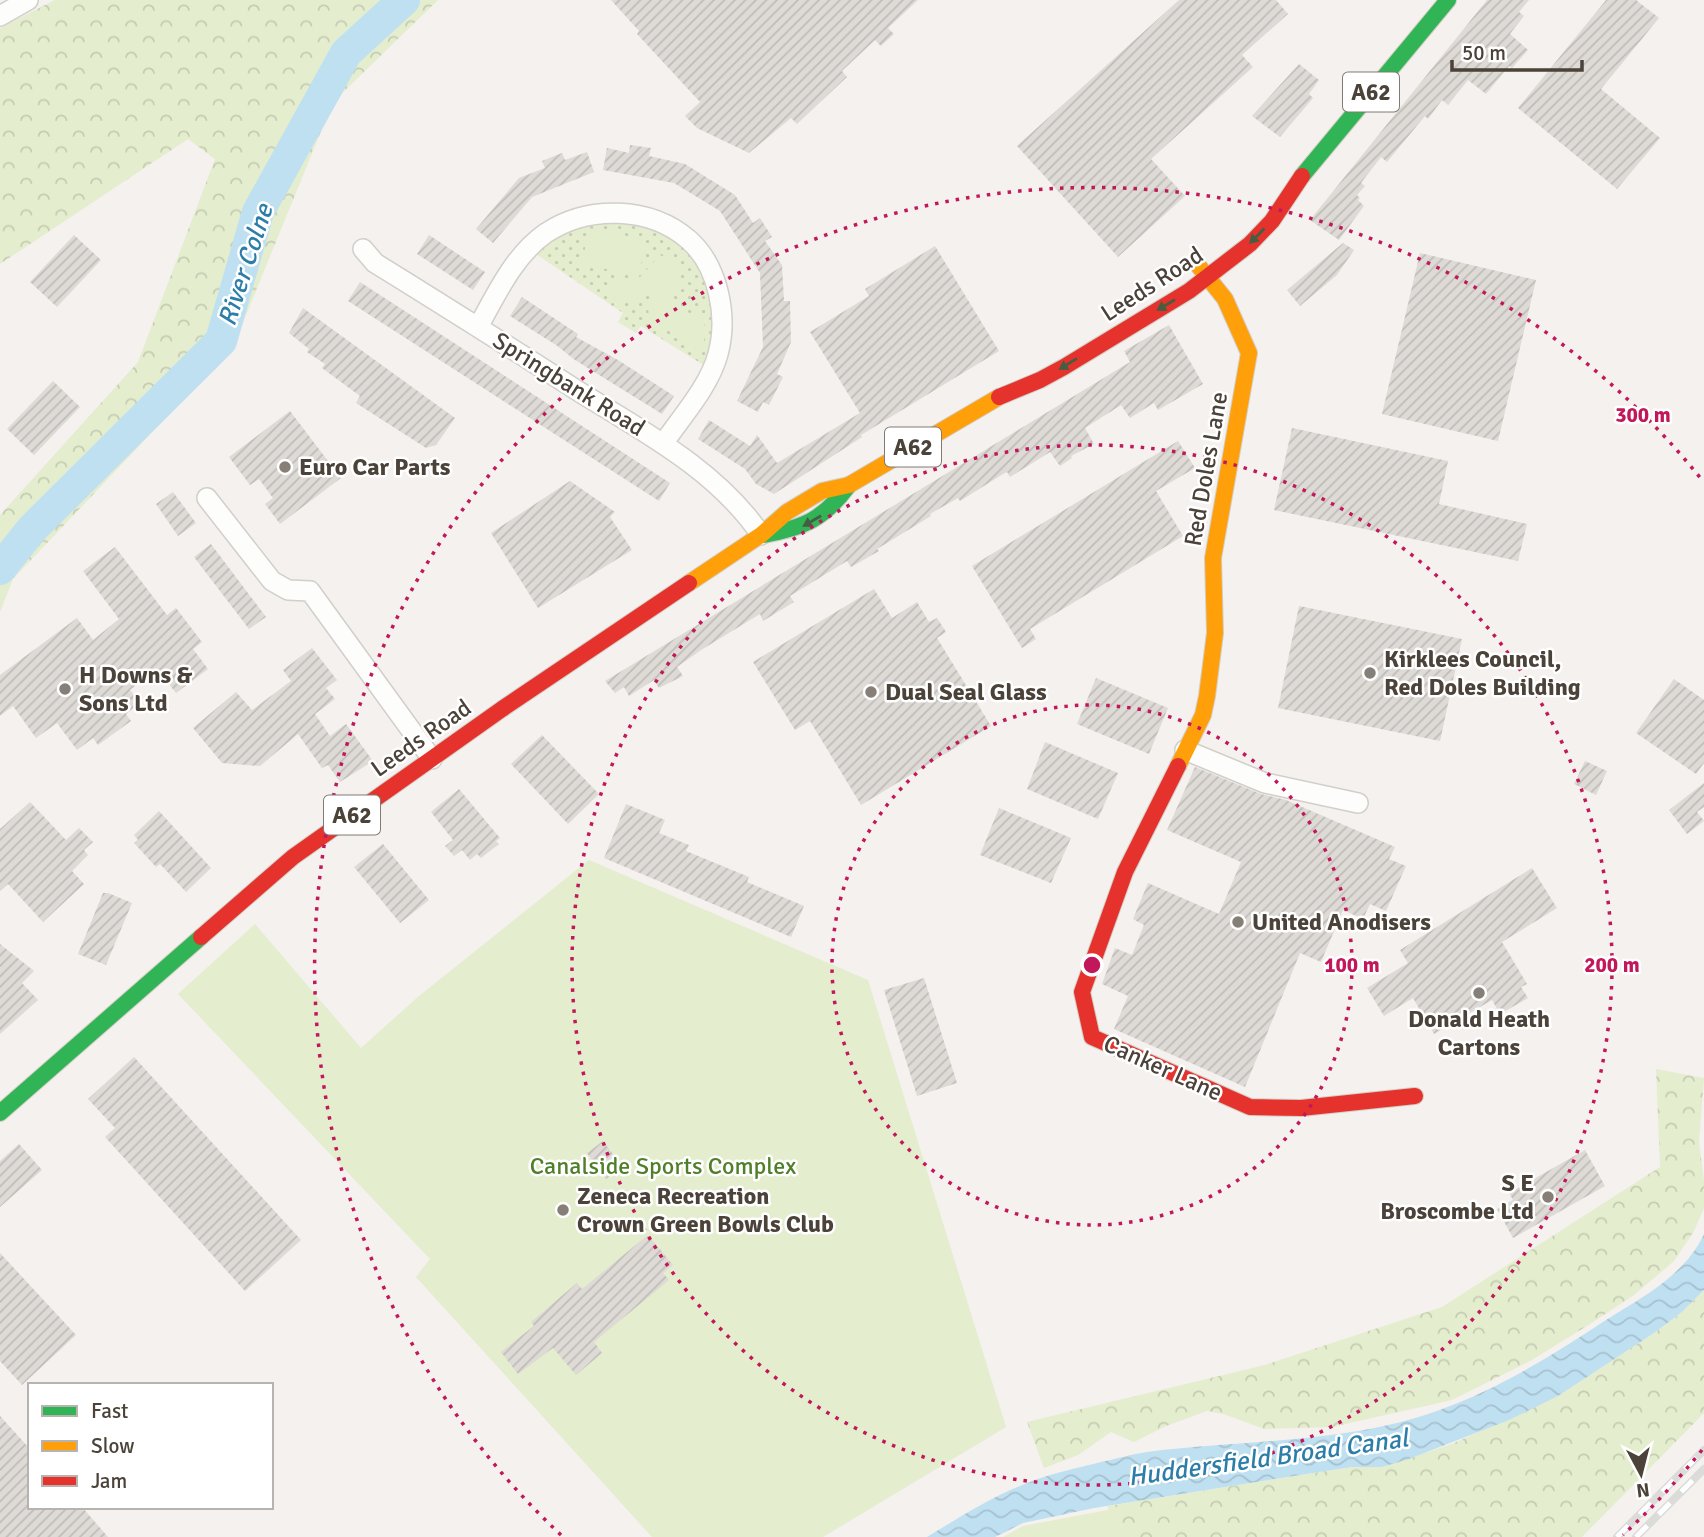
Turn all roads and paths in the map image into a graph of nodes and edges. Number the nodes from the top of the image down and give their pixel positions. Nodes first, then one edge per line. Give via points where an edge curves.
1 (28, 0) edge
2 (1448, 0) edge
3 (0, 16) edge
4 (1295, 185) junction
5 (1267, 203) dead end
6 (363, 249) dead end
7 (1203, 260) joint
8 (1180, 275) dead end
9 (1208, 278) junction
10 (478, 327) junction
11 (1028, 367) dead end
12 (1009, 390) junction
13 (663, 444) junction
14 (207, 498) dead end
15 (761, 536) junction
16 (1208, 696) joint
17 (1185, 750) junction
18 (432, 759) junction
19 (1358, 803) dead end
20 (1415, 1096) dead end
21 (0, 1113) edge

1 - 3 street
2 - 4 main road, Leeds Road / A62
4 - 5 main road, Leeds Road / A62
4 -> 9 main road, Leeds Road / A62 via 1272,221
6 - 10 street, Springbank Road via 375,263
7 - 8 main road, Leeds Road
7 - 9 main road, Red Doles Lane
9 -> 12 main road, Leeds Road / A62 via 1040,380
9 - 16 main road, Red Doles Lane via 1225,299 1249,354 1213,558 1215,633
10 - 13 street, Springbank Road
10 - 13 street via 507,275 543,235 563,223 617,212 677,232 690,241 710,269 722,331 710,374
11 - 12 main road, Leeds Road / A62
12 - 15 main road, Leeds Road / A62 via 849,485 833,507 797,530
13 - 15 street, Springbank Road via 723,489
14 - 18 street via 272,581 288,590 310,591
15 - 18 main road, Leeds Road / A62
16 - 17 main road, Canker Lane
17 - 19 street via 1265,783
17 - 20 main road, Canker Lane via 1125,872 1082,992 1092,1037 1250,1107 1301,1108
18 - 21 main road, Leeds Road / A62 via 293,857

